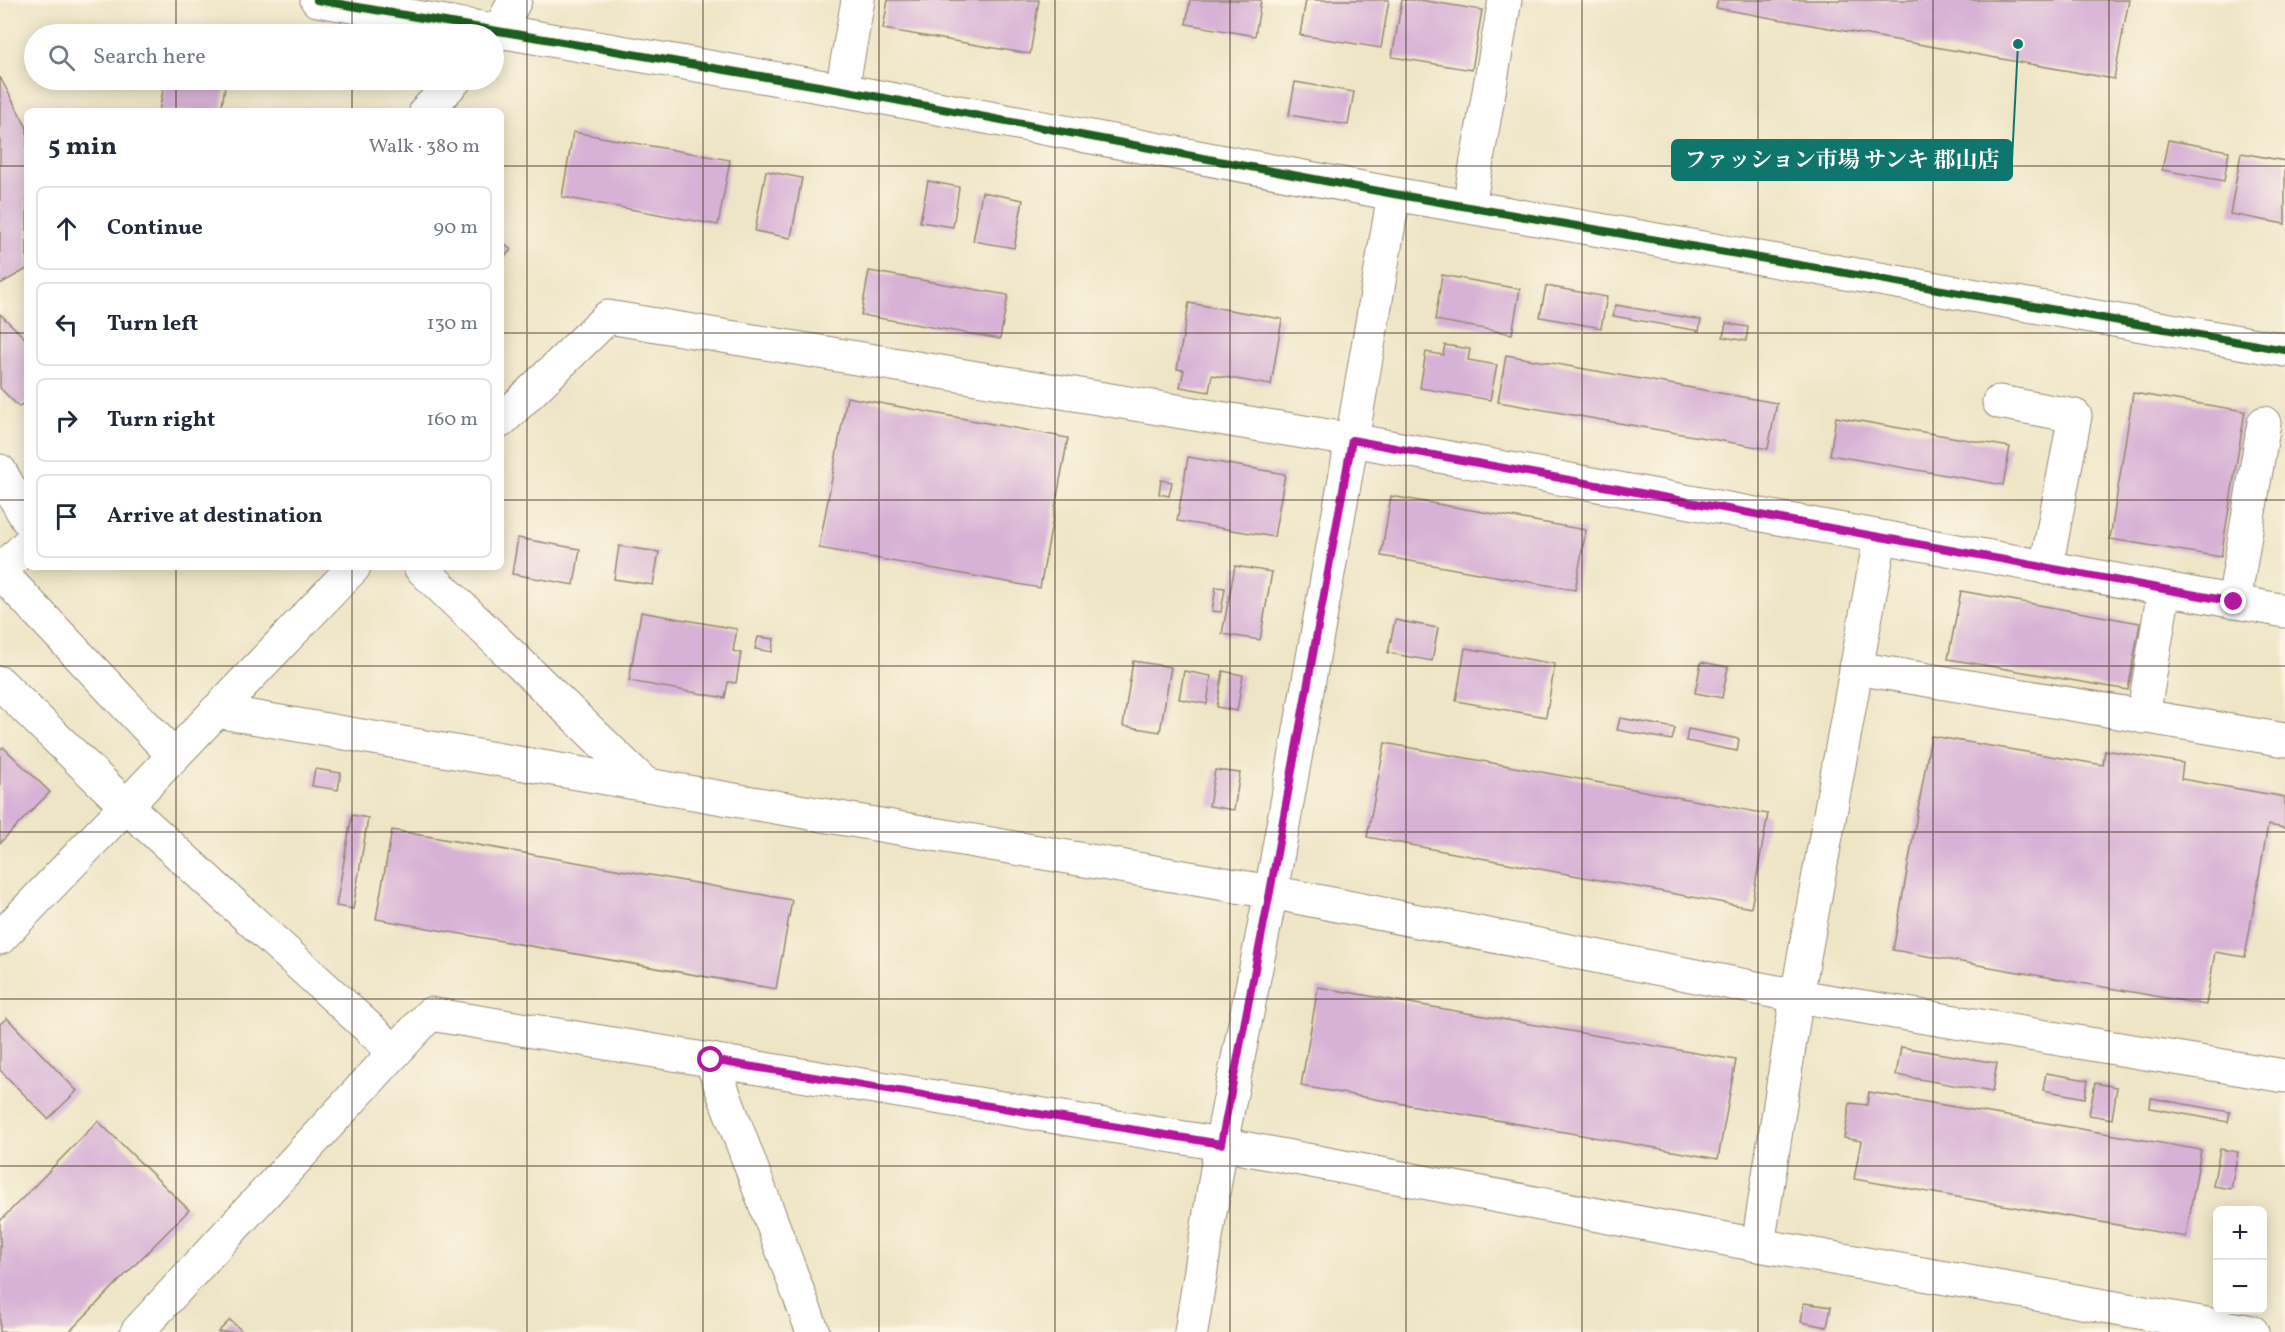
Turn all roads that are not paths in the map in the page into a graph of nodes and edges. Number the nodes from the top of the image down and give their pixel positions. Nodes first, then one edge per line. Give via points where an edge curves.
1 (317, 0) edge
2 (515, 0) edge
3 (858, 0) edge
4 (1505, 0) edge
5 (443, 24) edge
6 (502, 24) edge
7 (504, 35) edge
8 (446, 90) edge
9 (842, 90) junction
10 (429, 108) edge
11 (1394, 194) junction
12 (1469, 206) junction
13 (2285, 350) edge
14 (1999, 402) dead end
15 (504, 418) edge
16 (2264, 423) dead end
17 (1352, 440) junction
18 (0, 471) edge
19 (24, 514) edge
20 (1880, 538) junction
21 (24, 548) edge
22 (2046, 568) junction
23 (351, 570) edge
24 (423, 570) edge
25 (0, 572) edge
26 (2164, 590) junction
27 (2234, 602) junction
28 (2285, 611) edge
29 (1856, 668) junction
30 (0, 683) edge
31 (216, 711) junction
32 (2143, 717) junction
33 (2285, 740) edge
34 (173, 755) junction
35 (645, 784) junction
36 (125, 805) junction
37 (1270, 892) junction
38 (0, 938) edge
39 (1797, 996) junction
40 (395, 1052) junction
41 (711, 1060) junction
42 (2285, 1076) edge
43 (1221, 1144) junction
44 (1758, 1245) junction
45 (138, 1332) edge
46 (813, 1332) edge
47 (1191, 1332) edge
48 (2252, 1332) edge

1 - 5 street
2 - 6 street
3 - 9 street
4 - 12 street
7 - 9 street
8 - 10 street
9 - 11 street
11 - 12 street
11 - 17 street
12 - 13 street
14 - 22 street via 2074,416
15 - 17 street via 608,317
16 - 27 street
17 - 20 street
17 - 37 street
18 - 19 street
20 - 22 street
20 - 29 street
21 - 25 street
22 - 26 street
23 - 31 street
24 - 35 street
25 - 34 street
26 - 27 street
26 - 32 street
27 - 28 street
29 - 32 street
29 - 39 street
30 - 36 street
31 - 34 street
31 - 35 street
32 - 33 street
34 - 36 street
35 - 37 street
36 - 38 street
36 - 40 street
37 - 39 street
37 - 43 street
39 - 42 street
39 - 44 street
40 - 41 street via 430,1014
40 - 45 street
41 - 43 street
41 - 46 street
43 - 44 street
43 - 47 street
44 - 48 street

